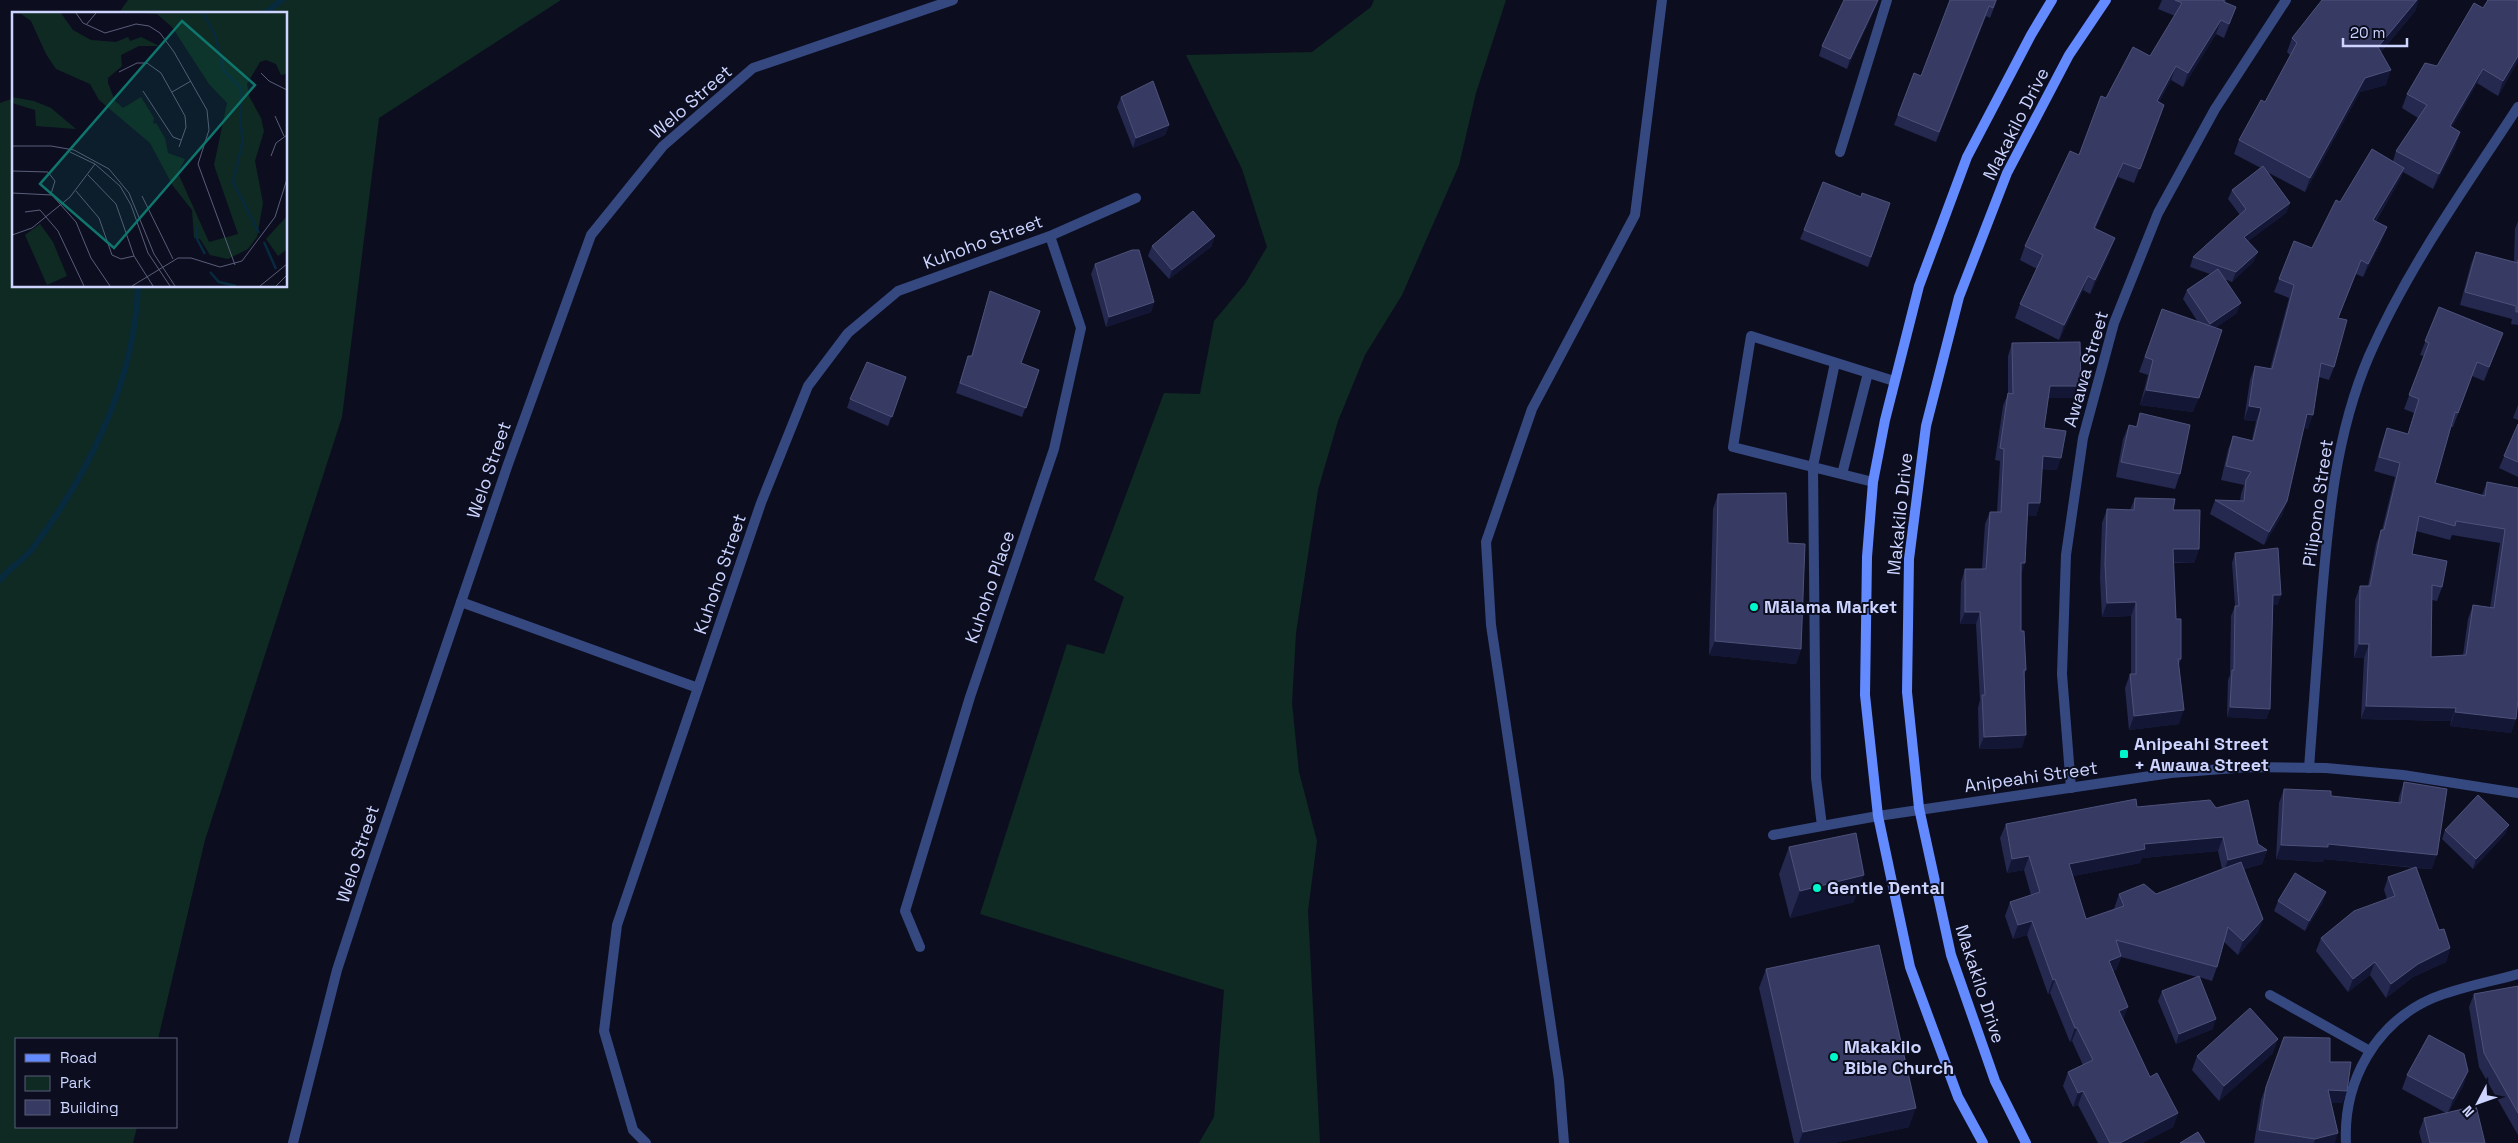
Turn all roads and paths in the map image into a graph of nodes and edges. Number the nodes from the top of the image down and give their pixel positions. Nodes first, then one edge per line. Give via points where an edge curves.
1 (954, 0) edge
2 (1662, 0) edge
3 (1887, 0) edge
4 (2052, 0) edge
5 (2106, 0) edge
6 (2286, 0) edge
7 (2518, 107) edge
8 (1840, 152) dead end
9 (1136, 198) dead end
10 (1050, 236) junction
11 (1835, 362) junction
12 (1868, 373) junction
13 (1894, 381) junction
14 (1813, 466) junction
15 (1842, 474) junction
16 (1873, 482) junction
17 (461, 602) junction
18 (698, 688) junction
19 (2309, 768) junction
20 (2071, 788) junction
21 (2518, 793) edge
22 (1919, 808) junction
23 (1878, 816) junction
24 (1822, 826) junction
25 (1773, 835) dead end
26 (920, 947) dead end
27 (2518, 974) edge
28 (2270, 995) dead end
29 (2370, 1051) junction
30 (293, 1143) edge
31 (646, 1143) edge
32 (1564, 1143) edge
33 (1983, 1143) edge
34 (2026, 1143) edge
35 (2346, 1143) edge

1 - 17 street, Welo Street via 753,68 663,146 591,235
2 - 32 street via 1635,215 1532,409 1486,542 1492,625 1559,1080
3 - 8 street
4 - 13 main road, Makakilo Drive via 2030,35 1967,157 1918,286
5 - 22 main road, Makakilo Drive via 2070,55 2007,173 1959,297 1926,426 1909,558 1907,692
6 - 20 street, Awawa Street via 2215,109 2158,213 2114,323 2083,438 2066,555 2062,674
7 - 19 street, Pilipono Street via 2395,301 2368,357 2348,416 2334,477 2326,538
9 - 10 street, Kuhoho Street
10 - 18 street, Kuhoho Street via 898,291 848,333 808,386 761,503
10 - 26 street, Kuhoho Place via 1081,328 1054,449 970,697 905,911
11 - 12 street
11 - 14 street
11 - 14 street via 1751,336 1733,447
12 - 13 street
12 - 15 street
13 - 16 main road, Makakilo Drive
14 - 15 street
14 - 24 street via 1816,778
15 - 16 street
16 - 23 main road, Makakilo Drive via 1867,557 1866,695
17 - 18 street
17 - 30 street, Welo Street via 337,970
18 - 31 street, Kuhoho Street via 616,925 604,1031 634,1130
19 - 20 street, Anipeahi Street via 2248,767 2171,773
19 - 21 street, Anipeahi Street via 2403,775
20 - 22 street, Anipeahi Street
22 - 23 street, Anipeahi Street
22 - 34 main road, Makakilo Drive via 1951,955 1995,1081
23 - 24 street, Anipeahi Street
23 - 33 main road, Makakilo Drive via 1910,967 1958,1097
24 - 25 street, Anipeahi Street
27 - 29 street via 2449,993 2418,1006 2391,1025
28 - 29 street
29 - 35 street via 2349,1096

